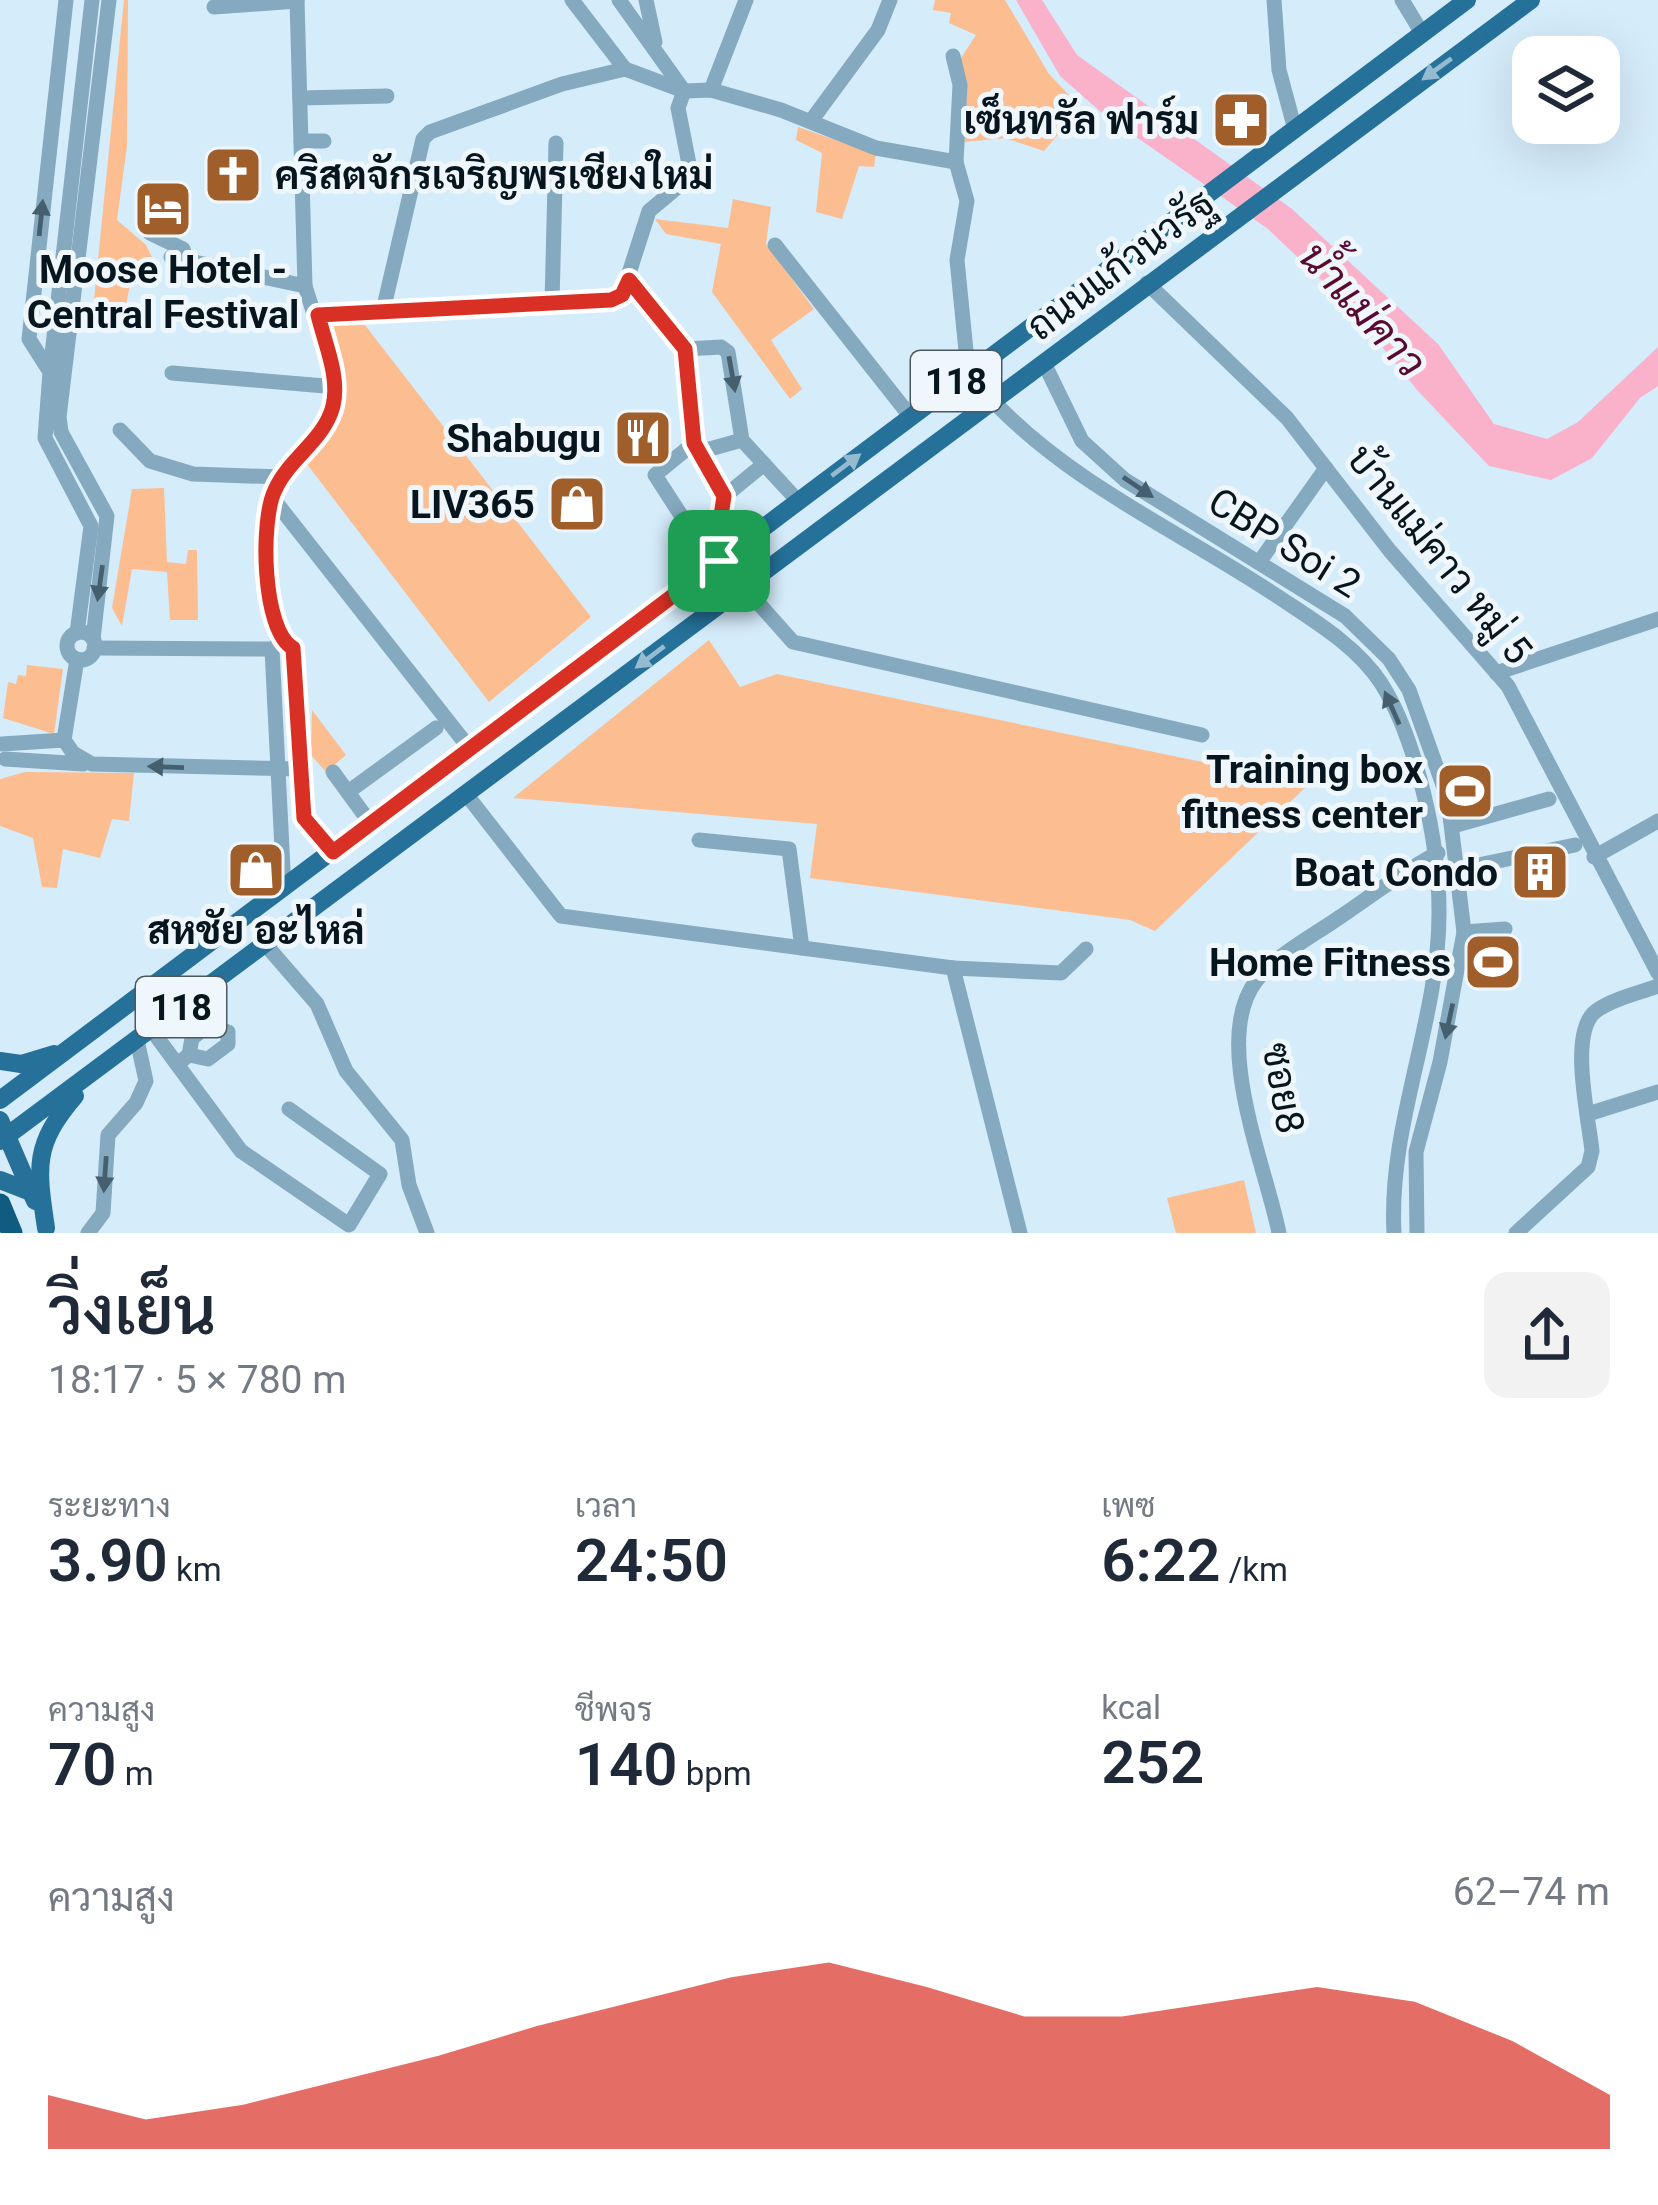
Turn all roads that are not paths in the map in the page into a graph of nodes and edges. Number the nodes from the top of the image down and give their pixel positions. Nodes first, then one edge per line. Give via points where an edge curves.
1 (66, 0) edge
2 (92, 0) edge
3 (109, 0) edge
4 (572, 0) edge
5 (619, 0) edge
6 (646, 0) edge
7 (746, 0) edge
8 (890, 0) edge
9 (1274, 0) edge
10 (1402, 0) edge
11 (1467, 0) edge
12 (1531, 0) edge
13 (297, 1) edge
14 (214, 8) dead end
15 (1422, 33) junction
16 (656, 45) junction
17 (953, 56) dead end
18 (625, 68) junction
19 (711, 90) junction
20 (684, 91) junction
21 (387, 96) dead end
22 (300, 98) junction
23 (811, 121) junction
24 (1294, 126) junction
25 (301, 141) junction
26 (324, 141) dead end
27 (556, 143) dead end
28 (956, 162) junction
29 (150, 233) dead end
30 (775, 245) dead end
31 (629, 280) junction
32 (1147, 283) junction
33 (305, 286) junction
34 (552, 303) junction
35 (318, 315) junction
36 (382, 315) junction
37 (685, 349) junction
38 (1044, 363) junction
39 (968, 371) junction
40 (50, 372) junction
41 (172, 373) dead end
42 (337, 387) junction
43 (993, 401) junction
44 (910, 416) junction
45 (120, 430) dead end
46 (742, 440) junction
47 (696, 448) junction
48 (1090, 448) junction
49 (764, 464) junction
50 (1326, 468) junction
51 (1076, 471) junction
52 (281, 477) junction
53 (271, 496) junction
54 (724, 496) junction
55 (798, 500) junction
56 (99, 526) junction
57 (703, 532) junction
58 (719, 561) junction
59 (1259, 561) junction
60 (744, 587) junction
61 (1658, 619) edge
62 (88, 640) junction
63 (277, 645) junction
64 (77, 659) junction
65 (1496, 673) junction
66 (436, 728) dead end
67 (1202, 735) dead end
68 (64, 740) junction
69 (470, 749) junction
70 (2, 753) edge
71 (92, 764) junction
72 (279, 770) junction
73 (300, 770) junction
74 (333, 772) dead end
75 (348, 792) junction
76 (466, 794) junction
77 (1550, 799) dead end
78 (1658, 821) edge
79 (371, 824) junction
80 (1453, 826) junction
81 (699, 840) dead end
82 (1575, 845) dead end
83 (1456, 846) junction
84 (333, 852) junction
85 (1434, 854) junction
86 (1594, 857) junction
87 (1460, 869) junction
88 (284, 889) junction
89 (1505, 929) dead end
90 (1464, 932) junction
91 (265, 944) junction
92 (802, 948) junction
93 (1086, 949) dead end
94 (953, 968) junction
95 (1658, 973) edge
96 (1658, 986) edge
97 (144, 1034) junction
98 (74, 1047) junction
99 (0, 1061) edge
100 (97, 1070) junction
101 (1658, 1092) edge
102 (0, 1100) edge
103 (289, 1109) dead end
104 (1588, 1114) junction
105 (2, 1132) edge
106 (0, 1180) edge
107 (32, 1192) junction
108 (0, 1204) edge
109 (354, 1227) edge
110 (47, 1231) edge
111 (12, 1233) edge
112 (88, 1233) edge
113 (427, 1233) edge
114 (1020, 1233) edge
115 (1279, 1233) edge
116 (1394, 1233) edge
117 (1417, 1233) edge
118 (1516, 1233) edge

40 -> 1 street via 29,339
2 - 40 street
3 - 56 street via 59,417 99,498
4 - 18 street
5 - 16 street
6 - 16 street
7 - 19 street
8 - 23 street via 878,30
9 - 24 street via 1279,70
10 - 15 street
11 - 15 main road, ถนนแก้วนวรัฐ / 118
12 -> 32 main road, ถนนแก้วนวรัฐ / 118
13 - 14 street
13 - 22 street
15 - 24 main road, ถนนแก้วนวรัฐ / 118
16 - 20 street
17 - 28 street via 961,85
18 - 20 street
18 - 36 street via 423,139
19 - 20 street
19 - 23 street
20 - 31 street via 678,108 690,169 650,211
21 - 22 street
22 - 25 street
23 - 28 street via 876,148
24 - 39 main road, ถนนแก้วนวรัฐ / 118
25 - 26 street
25 - 33 street
27 - 34 street
28 - 39 street via 967,201 957,260
29 - 33 street via 183,249 178,259
30 - 44 street
31 - 34 street via 611,300
31 - 37 street
32 - 38 main road, ถนนแก้วนวรัฐ / 118
32 - 50 street, บ้านแม่คาว หมู่ 5 via 1231,360
33 - 35 street
34 - 36 street
35 - 36 street
35 - 42 street
37 -> 46 street via 728,352
37 - 47 street
38 - 43 main road, ถนนแก้วนวรัฐ / 118
38 - 48 street, CBP Soi 2
39 - 44 main road, ถนนแก้วนวรัฐ / 118
40 - 56 street via 46,438
41 - 42 street
42 - 52 street via 324,428
43 - 51 street, CBP Soi 2
43 - 60 main road, ถนนแก้วนวรัฐ / 118
55 -> 44 main road, ถนนแก้วนวรัฐ / 118
45 - 52 street via 150,461 193,474
46 - 47 street
46 - 49 street
47 - 54 street
47 - 57 street via 655,475 686,523
48 - 51 street
48 -> 59 street, CBP Soi 2 via 1126,480
49 - 54 street
49 - 55 street
50 - 59 street
50 - 65 street, บ้านแม่คาว หมู่ 5
85 -> 51 street, CBP Soi 2 via 1423,795 1379,681 1304,614
52 - 53 street
53 - 63 street
53 - 69 street
54 - 57 street via 721,516
55 - 58 main road, ถนนแก้วนวรัฐ / 118
56 - 62 street
57 - 58 street
58 - 60 main road
58 - 69 main road, ถนนแก้วนวรัฐ / 118
59 - 80 street, CBP Soi 2 via 1345,616 1389,659 1432,746
60 - 67 street via 793,642
60 -> 76 main road, ถนนแก้วนวรัฐ / 118
61 - 65 street
62 - 63 street
62 - 64 street via 90,656
62 - 64 street via 67,646
63 - 72 street
63 - 73 street via 293,648
64 - 68 street
65 - 86 street, บ้านแม่คาว หมู่ 5
66 - 75 street
68 - 70 street
68 - 71 street
69 - 79 main road, ถนนแก้วนวรัฐ / 118
70 - 71 street
72 -> 71 street
72 - 73 street
72 - 88 street
73 - 84 street via 306,824
74 - 75 street
75 - 79 street
76 - 91 main road, ถนนแก้วนวรัฐ / 118
76 - 92 street via 561,916
77 - 80 street
78 - 86 street
79 - 84 main road, ถนนแก้วนวรัฐ / 118
80 - 83 street, CBP Soi 2
81 - 92 street via 789,849
82 - 87 street
83 - 85 street, ซอย8
83 - 87 street, CBP Soi 2
84 - 88 main road, ถนนแก้วนวรัฐ / 118
85 - 115 street, ซอย8 via 1293,948 1246,1000 1241,1077
85 - 116 street, CBP Soi 2 via 1439,945 1400,1126
86 - 95 street, บ้านแม่คาว หมู่ 5
87 - 90 street, CBP Soi 2
88 - 98 main road, ถนนแก้วนวรัฐ / 118
89 - 90 street
90 -> 117 street, CBP Soi 2 via 1416,1152
91 - 97 main road, ถนนแก้วนวรัฐ / 118
91 - 113 street via 316,1004 346,1071 394,1125
92 - 94 street
93 - 94 street via 1061,973
94 - 114 street
96 - 104 street via 1595,1012 1586,1025 1580,1043
97 - 100 main road, ถนนแก้วนวรัฐ / 118
97 - 109 street via 183,1059 242,1151
97 -> 112 street via 146,1081 108,1136 103,1213
98 - 99 main road via 20,1064
98 - 102 main road, ถนนแก้วนวรัฐ / 118
100 - 105 main road, ถนนแก้วนวรัฐ / 118
100 - 110 main road via 43,1137
101 - 104 street
103 - 109 street via 380,1174
104 - 118 street via 1588,1167
105 - 107 main road
106 - 107 main road
107 - 110 main road
108 - 111 highway

